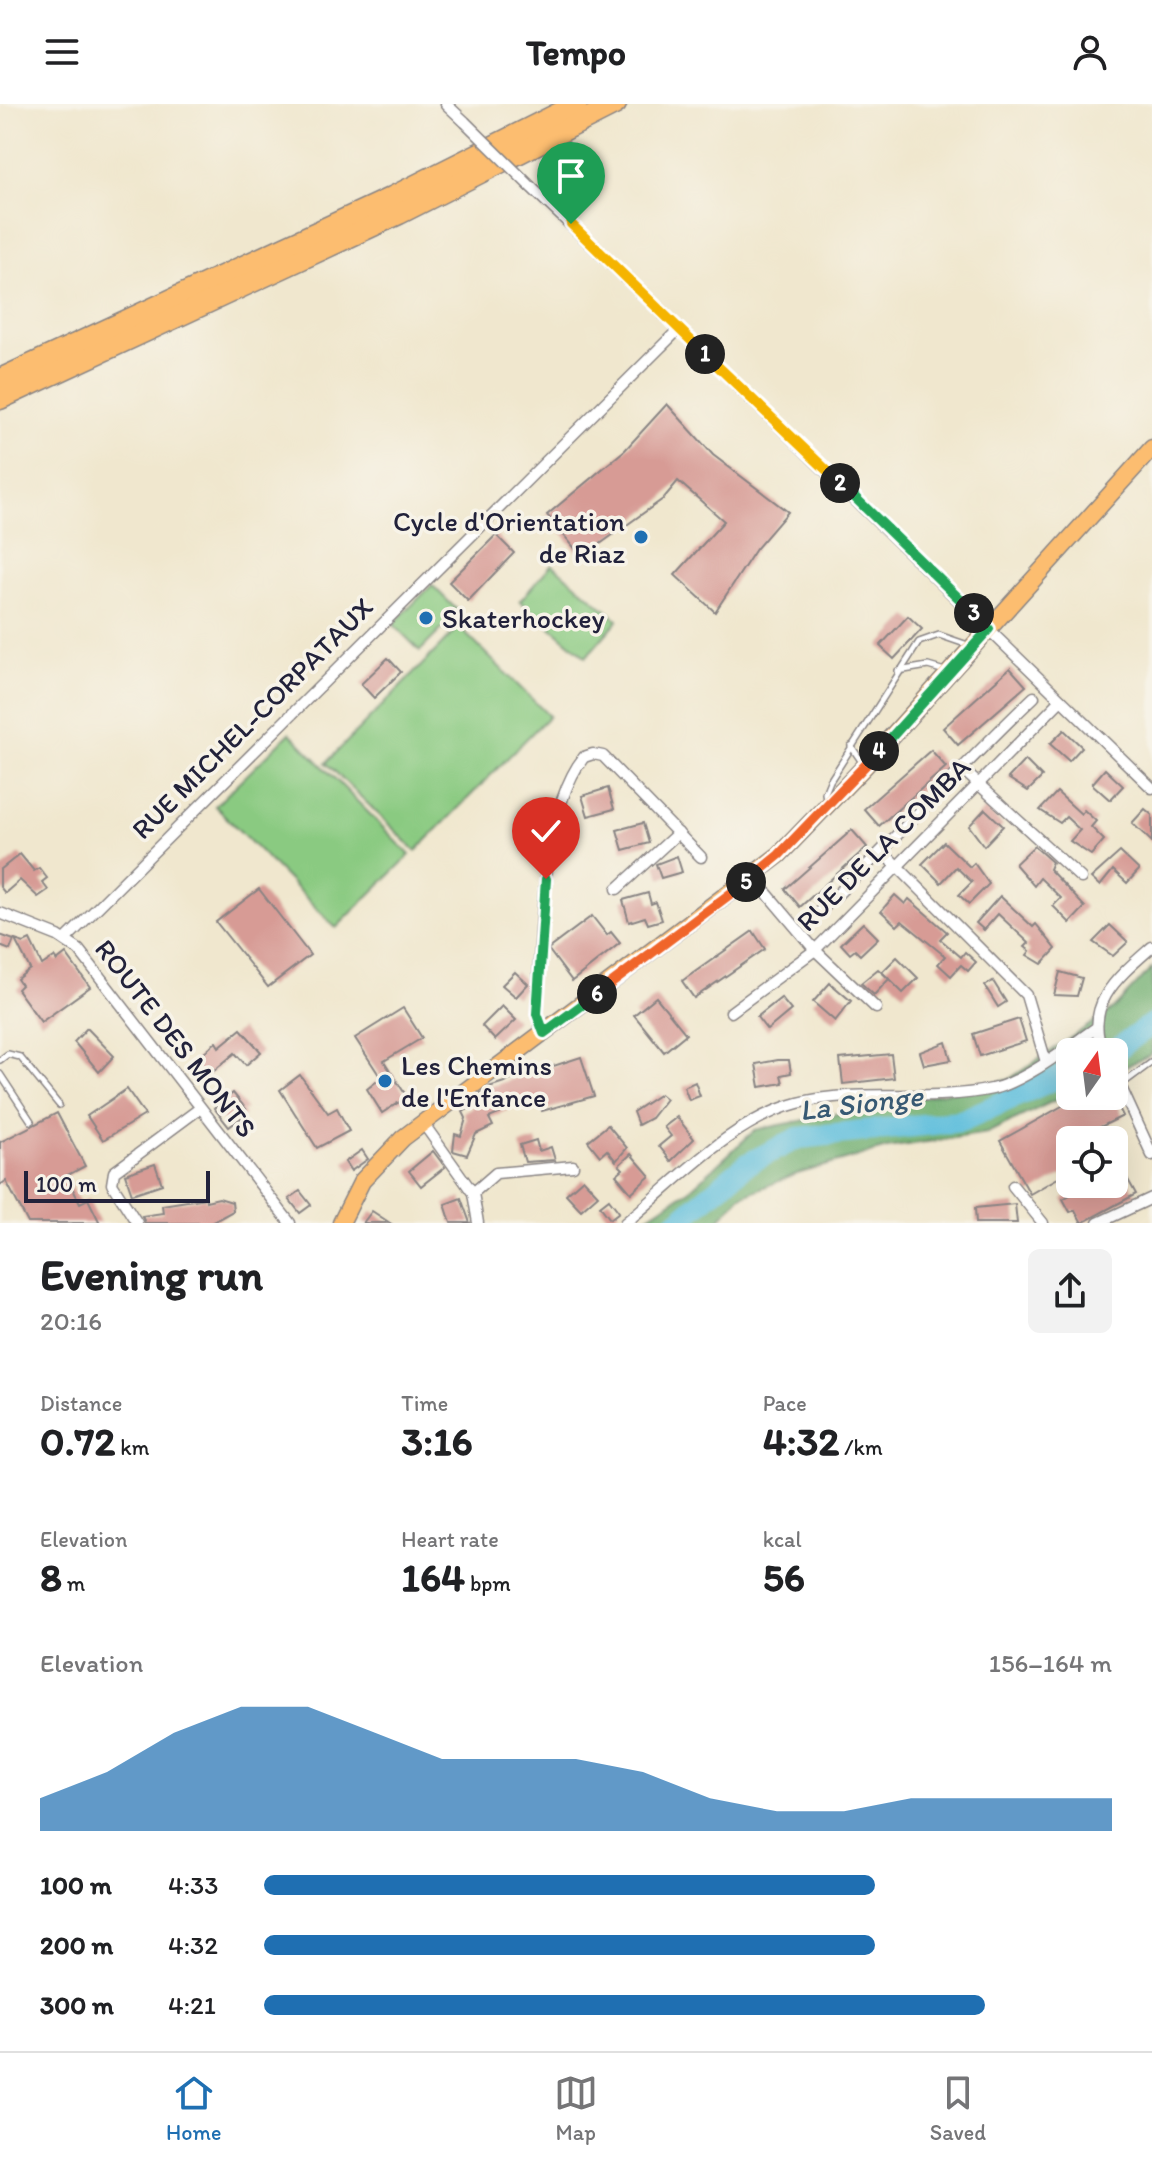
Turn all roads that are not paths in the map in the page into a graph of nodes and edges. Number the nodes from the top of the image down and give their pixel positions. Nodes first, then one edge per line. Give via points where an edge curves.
1 (446, 104) edge
2 (577, 104) edge
3 (616, 104) edge
4 (679, 329) junction
5 (0, 379) edge
6 (0, 399) edge
7 (1152, 448) edge
8 (989, 629) junction
9 (973, 647) junction
10 (898, 671) junction
11 (949, 674) junction
12 (1034, 697) dead end
13 (1061, 700) junction
14 (851, 746) junction
15 (865, 766) junction
16 (962, 769) junction
17 (977, 783) junction
18 (1152, 788) edge
19 (830, 804) junction
20 (678, 833) junction
21 (883, 852) junction
22 (701, 857) dead end
23 (897, 866) junction
24 (753, 877) junction
25 (1081, 878) dead end
26 (617, 889) dead end
27 (0, 913) edge
28 (816, 915) dead end
29 (65, 940) junction
30 (1152, 947) edge
31 (815, 950) junction
32 (876, 1008) dead end
33 (731, 1012) dead end
34 (1096, 1028) junction
35 (544, 1033) junction
36 (1099, 1038) edge
37 (0, 1060) edge
38 (1046, 1062) junction
39 (1152, 1062) edge
40 (0, 1074) edge
41 (1128, 1080) edge
42 (1128, 1101) edge
43 (59, 1105) dead end
44 (199, 1109) junction
45 (31, 1121) dead end
46 (423, 1123) junction
47 (1152, 1155) edge
48 (573, 1166) dead end
49 (1013, 1186) dead end
50 (473, 1193) junction
51 (1152, 1198) edge
52 (137, 1223) edge
53 (290, 1223) edge
54 (341, 1223) edge
55 (478, 1223) edge
56 (625, 1223) edge
57 (1043, 1223) edge
58 (1098, 1223) edge

1 - 4 street, bridge
2 - 5 highway via 392,197
3 - 6 highway via 399,214
4 - 8 street
4 - 29 street, RUE MICHEL-CORPATAUX
7 - 8 main road
8 - 9 main road
8 - 13 street
9 - 10 lane via 929,636
9 - 11 main road
10 - 11 lane via 928,666
10 - 14 lane
11 - 15 main road
12 - 16 street
13 - 17 street, RUE DE LA COMBA
13 - 18 street
14 - 15 lane
14 - 19 lane via 825,793
15 - 19 main road
16 - 17 street
16 - 21 street
17 - 23 street, RUE DE LA COMBA
17 - 25 street
19 - 24 main road
20 - 22 street
20 - 26 street
20 - 35 street via 603,756 590,754 580,761 558,819 546,879 537,1014
21 - 23 street
21 - 28 street
23 - 31 street, RUE DE LA COMBA
23 - 38 street via 1026,995
24 - 31 street
24 - 35 main road
27 - 29 street, ROUTE DES MONTS
29 - 44 street, ROUTE DES MONTS via 79,950
30 - 34 street via 1114,980 1100,1004
31 - 32 street
31 - 33 street, RUE DE LA COMBA
34 - 36 street
34 - 38 street
35 - 46 main road
37 - 43 lane via 8,1054 20,1057
38 - 56 street via 995,1089 836,1098 762,1116
39 - 41 lane
40 - 45 lane
42 - 47 street
44 - 52 street via 114,1172 112,1184
44 - 53 street, ROUTE DES MONTS
46 - 50 street
46 - 54 main road via 370,1171
48 - 50 street via 496,1173
49 - 57 street
50 - 55 street
51 - 58 street

